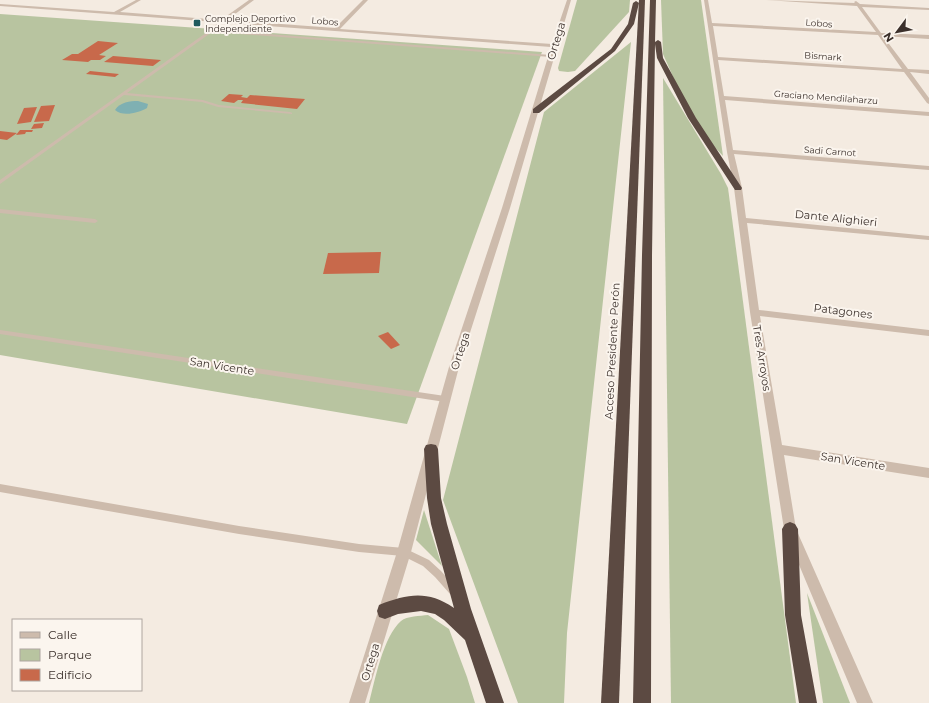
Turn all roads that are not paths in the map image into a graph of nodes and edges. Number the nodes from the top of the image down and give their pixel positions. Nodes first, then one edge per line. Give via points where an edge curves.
1 (28, 0) edge
2 (140, 0) edge
3 (252, 0) edge
4 (366, 0) edge
5 (569, 0) edge
6 (636, 0) edge
7 (642, 0) edge
8 (653, 0) edge
9 (706, 0) edge
10 (768, 0) edge
11 (857, 2) edge
12 (0, 5) edge
13 (14, 6) junction
14 (929, 9) edge
15 (114, 14) junction
16 (221, 22) junction
17 (652, 23) junction
18 (709, 24) junction
19 (336, 30) junction
20 (211, 31) junction
21 (880, 34) junction
22 (929, 37) edge
23 (554, 46) junction
24 (550, 56) junction
25 (715, 58) junction
26 (906, 70) junction
27 (929, 72) edge
28 (122, 94) junction
29 (721, 98) junction
30 (929, 102) edge
31 (536, 111) junction
32 (290, 113) dead end
33 (929, 114) edge
34 (730, 152) junction
35 (929, 168) edge
36 (0, 182) edge
37 (738, 188) junction
38 (0, 211) edge
39 (742, 220) junction
40 (95, 221) dead end
41 (929, 238) edge
42 (754, 312) junction
43 (0, 332) edge
44 (929, 333) edge
45 (445, 398) junction
46 (431, 449) junction
47 (777, 449) junction
48 (929, 473) edge
49 (0, 488) edge
50 (790, 529) junction
51 (404, 552) junction
52 (463, 609) junction
53 (385, 611) junction
54 (474, 640) junction
55 (357, 703) edge
56 (496, 703) edge
57 (610, 703) edge
58 (642, 703) edge
59 (808, 703) edge
60 (865, 703) edge

1 - 13 street
2 - 15 street
3 - 16 street
4 - 19 street
5 - 23 street, Ortega
6 - 31 highway via 631,24 613,50
7 - 57 highway, Acceso Presidente Perón
8 - 17 highway
9 - 18 street, Tres Arroyos
10 - 11 street
11 - 14 street
11 - 21 street
12 - 13 street, Lobos
13 - 15 street, Lobos
15 - 16 street, Lobos
16 - 19 street, Lobos
16 - 20 lane
17 - 37 highway via 660,58 692,118
17 - 58 highway
18 - 21 street, Lobos
18 - 25 street, Tres Arroyos
19 - 23 street, Lobos
20 - 24 lane
20 - 28 lane
21 - 22 street, Lobos
21 - 26 street
23 - 24 street, Ortega
24 - 31 street, Ortega
25 - 26 street, Bismark
25 - 29 street, Tres Arroyos
26 - 27 street, Bismark
26 - 30 street
28 - 32 lane via 202,101 218,106
28 - 36 lane
29 - 33 street, Graciano Mendilaharzu
29 - 34 street, Tres Arroyos
31 - 45 street, Ortega
34 - 35 street, Sadi Carnot
34 - 37 street, Tres Arroyos
37 - 39 street, Tres Arroyos
38 - 40 lane
39 - 41 street, Dante Alighieri
39 - 42 street, Tres Arroyos
42 - 44 street, Patagones
42 - 47 street, Tres Arroyos
43 - 45 lane, San Vicente
45 - 46 street, Ortega
46 - 51 street, Ortega
46 - 52 highway via 434,498
47 - 48 street, San Vicente
47 - 50 street, Tres Arroyos
49 - 51 lane via 246,531 358,548
50 - 59 highway via 793,615
50 - 60 street, Tres Arroyos
51 - 52 lane via 422,561 438,574 452,590
51 - 53 street, Ortega
52 - 54 highway
53 - 54 highway via 410,602 436,605 455,618
53 - 55 street, Ortega
54 - 56 highway

